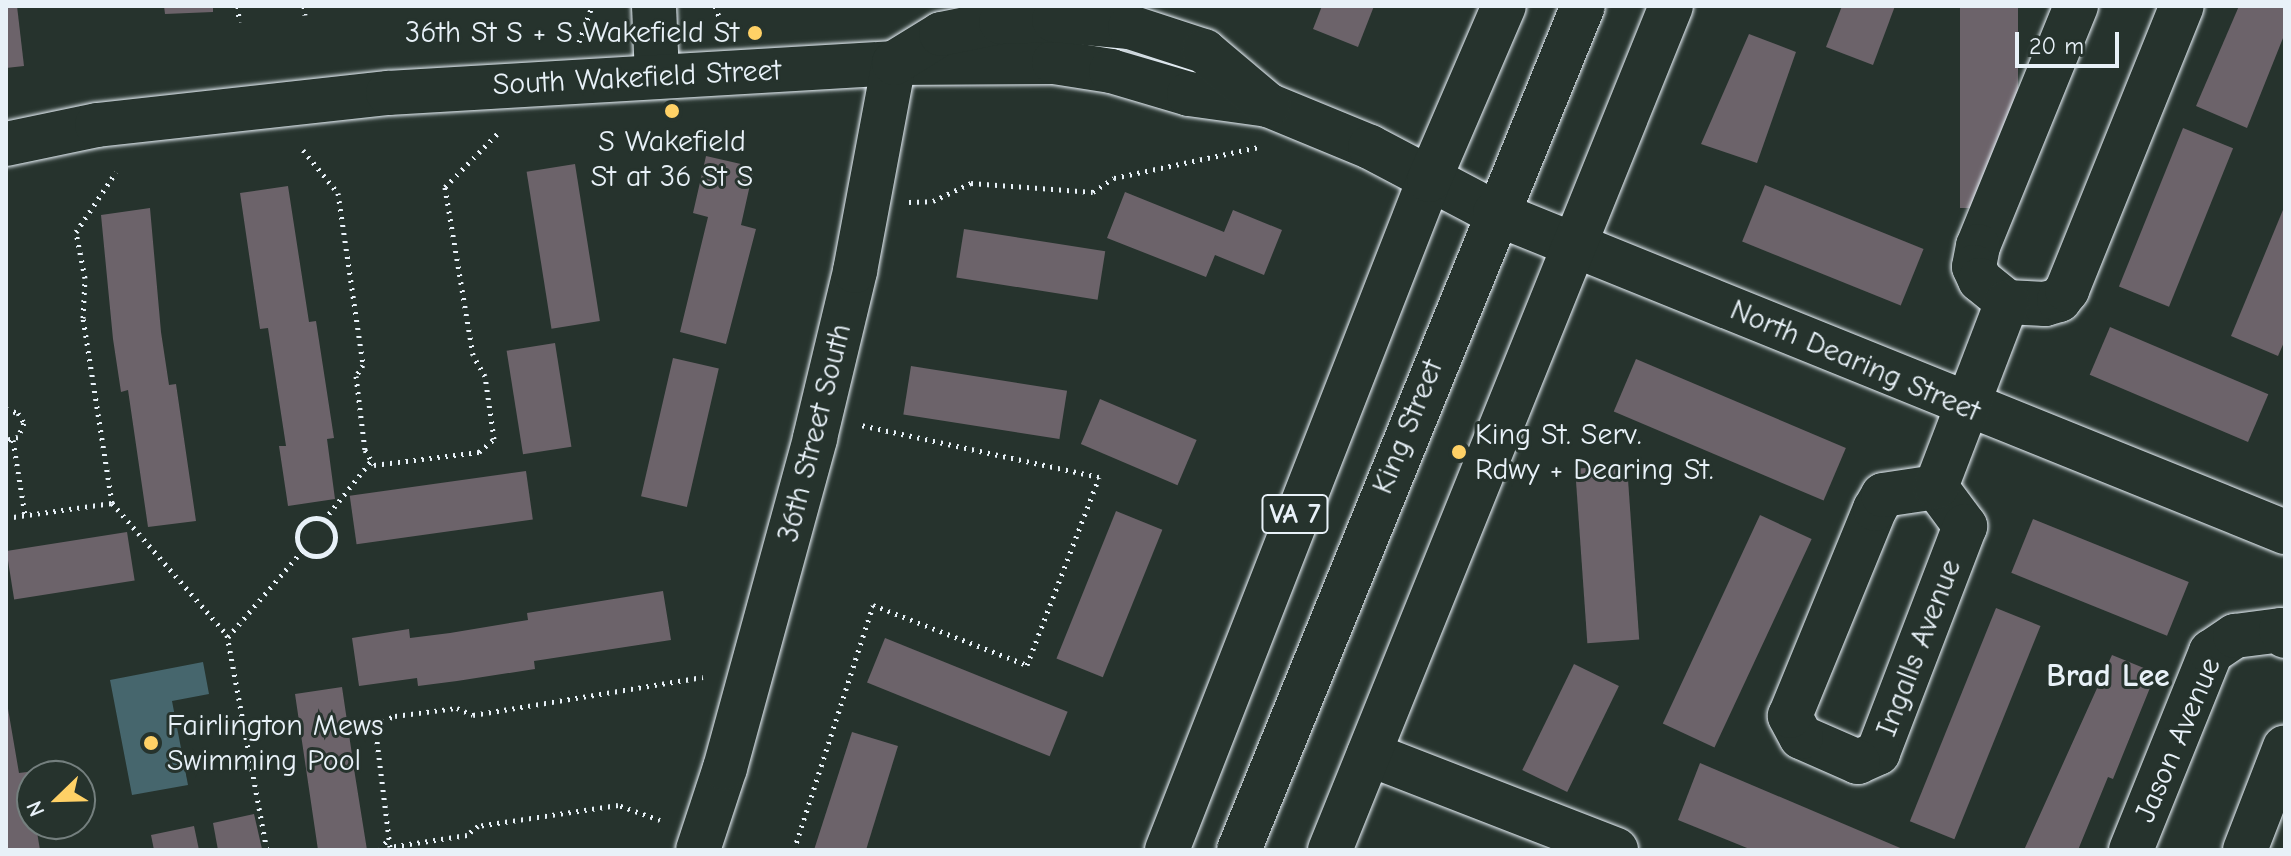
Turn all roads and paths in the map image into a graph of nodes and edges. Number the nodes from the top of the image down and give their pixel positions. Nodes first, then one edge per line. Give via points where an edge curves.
1 (238, 6) edge
2 (304, 6) edge
3 (592, 6) edge
4 (654, 6) edge
5 (715, 6) edge
6 (1504, 6) edge
7 (1583, 6) edge
8 (1671, 6) edge
9 (2076, 6) edge
10 (2182, 6) edge
11 (305, 15) dead end
12 (1145, 18) edge
13 (239, 22) dead end
14 (1054, 29) edge
15 (725, 32) dead end
16 (578, 43) dead end
17 (894, 63) junction
18 (1111, 71) junction
19 (657, 76) junction
20 (1268, 105) junction
21 (499, 132) dead end
22 (6, 144) edge
23 (1258, 147) dead end
24 (303, 150) dead end
25 (116, 172) dead end
26 (1429, 180) junction
27 (909, 202) dead end
28 (1495, 213) junction
29 (1574, 244) junction
30 (2007, 302) junction
31 (1967, 407) junction
32 (6, 409) edge
33 (860, 425) dead end
34 (9, 440) edge
35 (371, 461) junction
36 (1936, 487) junction
37 (112, 503) junction
38 (25, 515) junction
39 (6, 518) edge
40 (324, 520) junction
41 (2285, 532) edge
42 (302, 551) junction
43 (2284, 628) edge
44 (228, 638) junction
45 (703, 677) dead end
46 (2285, 747) edge
47 (1369, 754) junction
48 (660, 820) dead end
49 (389, 837) junction
50 (267, 850) edge
51 (380, 850) edge
52 (698, 850) edge
53 (794, 850) edge
54 (1167, 850) edge
55 (1239, 850) edge
56 (1330, 850) edge
57 (1616, 850) edge
58 (2131, 850) edge
59 (2245, 850) edge

1 - 13 path
2 - 11 path
3 - 16 path
4 - 19 street
5 - 15 path
6 - 26 street, VA 7
7 - 28 street, King Street / VA 7
8 - 29 street
9 - 30 street via 1978,246 1974,267 1980,280
10 - 30 street via 2067,290 2059,300 2045,304
12 - 14 street, South Wakefield Street
12 - 18 street
12 - 20 street, South Wakefield Street via 1204,51
14 - 17 street, South Wakefield Street
14 - 17 street, South Wakefield Street via 1001,22 941,34
14 - 18 street, South Wakefield Street
17 - 19 street, South Wakefield Street
17 - 52 street, 36th Street South via 855,271 815,438
18 - 20 street, South Wakefield Street via 1189,94
19 - 22 street, South Wakefield Street via 299,99 50,132
20 - 26 street, South Wakefield Street via 1370,147
21 - 35 path via 445,187 473,355 485,376 494,439 479,452
23 - 27 path via 1114,178 1093,192 971,183 933,201
24 - 35 path via 338,193 363,365 356,376 365,450
25 - 37 path via 76,232 85,278 83,318
26 - 28 street, North Dearing Street
26 - 54 street, VA 7
28 - 29 street, North Dearing Street
28 - 55 street, King Street / VA 7
29 - 31 street, North Dearing Street
29 - 47 street
30 - 31 street
31 - 36 street
31 - 41 street, North Dearing Street
32 - 34 path via 18,413 24,423
33 - 53 path via 1099,477 1027,665 873,605
34 - 38 path
35 - 40 path
36 - 36 street, Ingalls Avenue via 1883,495 1790,716 1801,737 1858,762 1878,753 1965,526
37 - 38 path
37 - 44 path
38 - 39 path
40 - 42 path via 309,519 299,527
40 - 42 path via 334,532 330,549 320,556
42 - 44 path
43 - 58 street, Jason Avenue via 2235,636 2211,652
44 - 50 path
45 - 49 path via 473,715 457,708 395,716 375,724
46 - 59 street
47 - 56 street
47 - 57 street
48 - 49 path via 618,805 478,826 467,835 390,847
49 - 51 path

